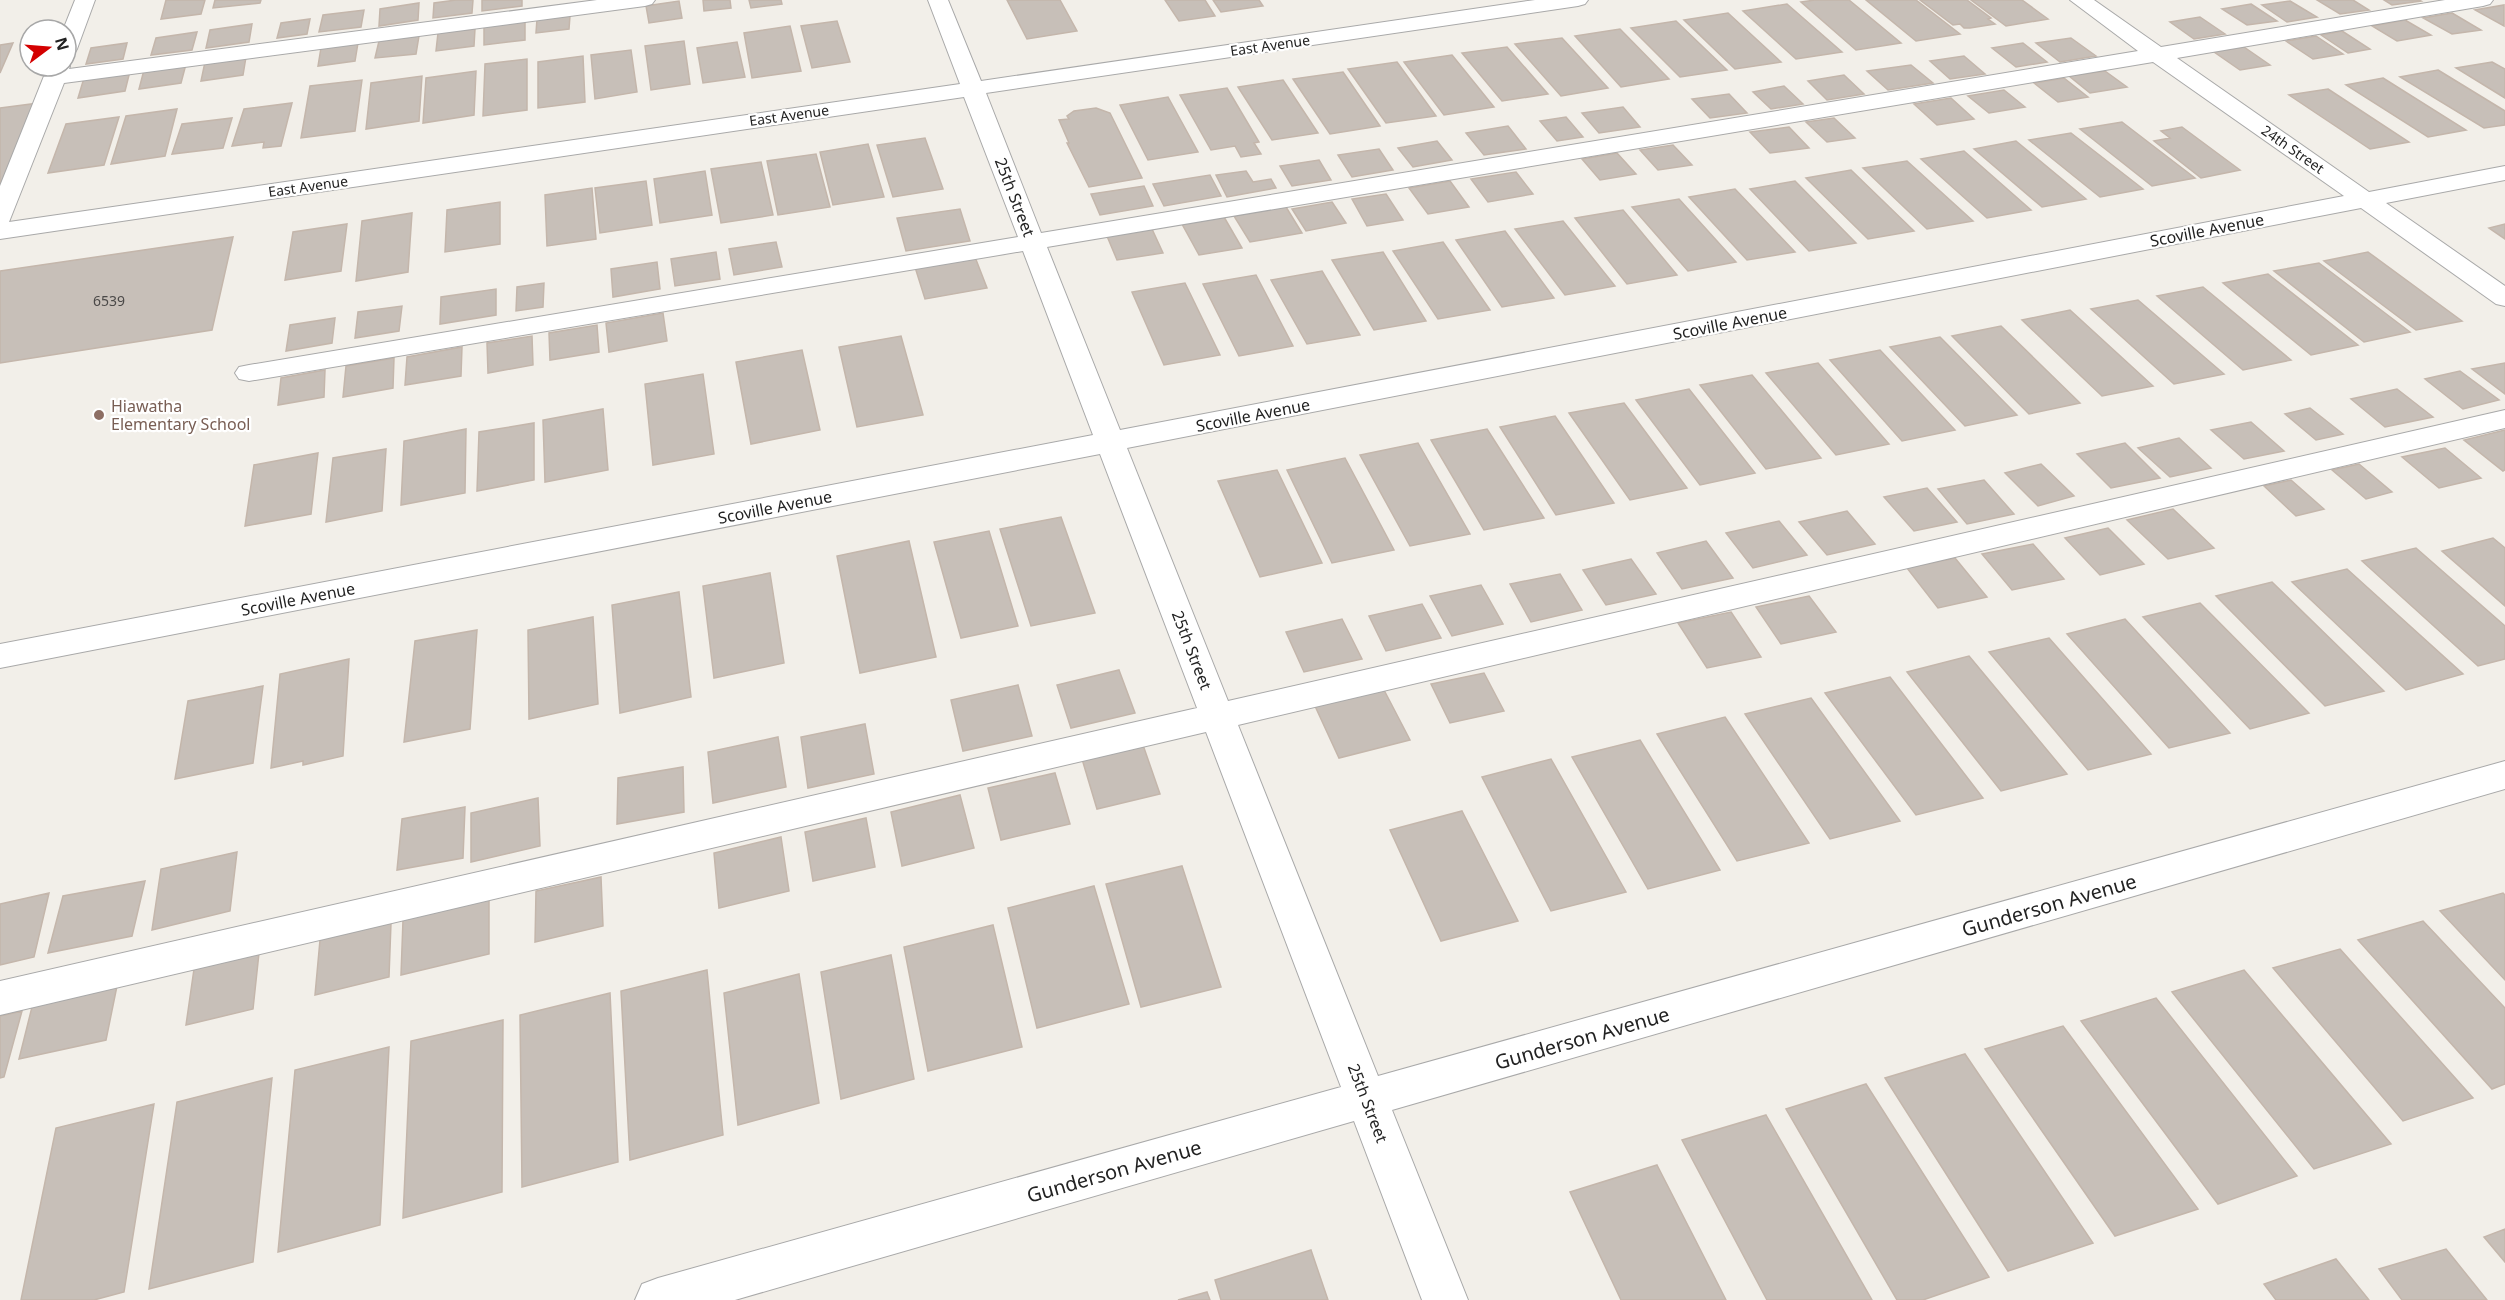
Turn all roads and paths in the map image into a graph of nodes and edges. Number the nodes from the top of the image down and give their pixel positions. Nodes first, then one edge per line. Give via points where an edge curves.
1 (85, 0) edge
2 (645, 0) edge
3 (938, 0) edge
4 (1578, 0) edge
5 (2080, 0) edge
6 (2483, 0) edge
7 (78, 18) edge
8 (2158, 54) junction
9 (78, 68) edge
10 (54, 78) edge
11 (972, 88) junction
12 (2505, 173) edge
13 (2366, 200) junction
14 (0, 217) edge
15 (0, 231) edge
16 (1032, 241) junction
17 (2505, 298) edge
18 (249, 373) dead end
19 (2505, 419) edge
20 (1110, 442) junction
21 (0, 656) edge
22 (1217, 715) junction
23 (2505, 775) edge
24 (0, 998) edge
25 (1367, 1099) junction
26 (658, 1300) edge
27 (1445, 1300) edge

1 - 7 street
2 - 9 street
3 - 11 street, 25th Street
4 - 11 street, East Avenue
5 - 8 street, 24th Street
6 - 8 street
8 - 13 street, 24th Street
8 - 16 street
10 - 14 street
11 - 15 street, East Avenue
11 - 16 street, 25th Street
12 - 13 street, Scoville Avenue
13 - 17 street, 24th Street
13 - 20 street, Scoville Avenue
16 - 18 street
16 - 20 street, 25th Street
19 - 22 street
20 - 21 street, Scoville Avenue
20 - 22 street, 25th Street
22 - 24 street
22 - 25 street, 25th Street
23 - 25 street, Gunderson Avenue
25 - 26 street, Gunderson Avenue
25 - 27 street, 25th Street

